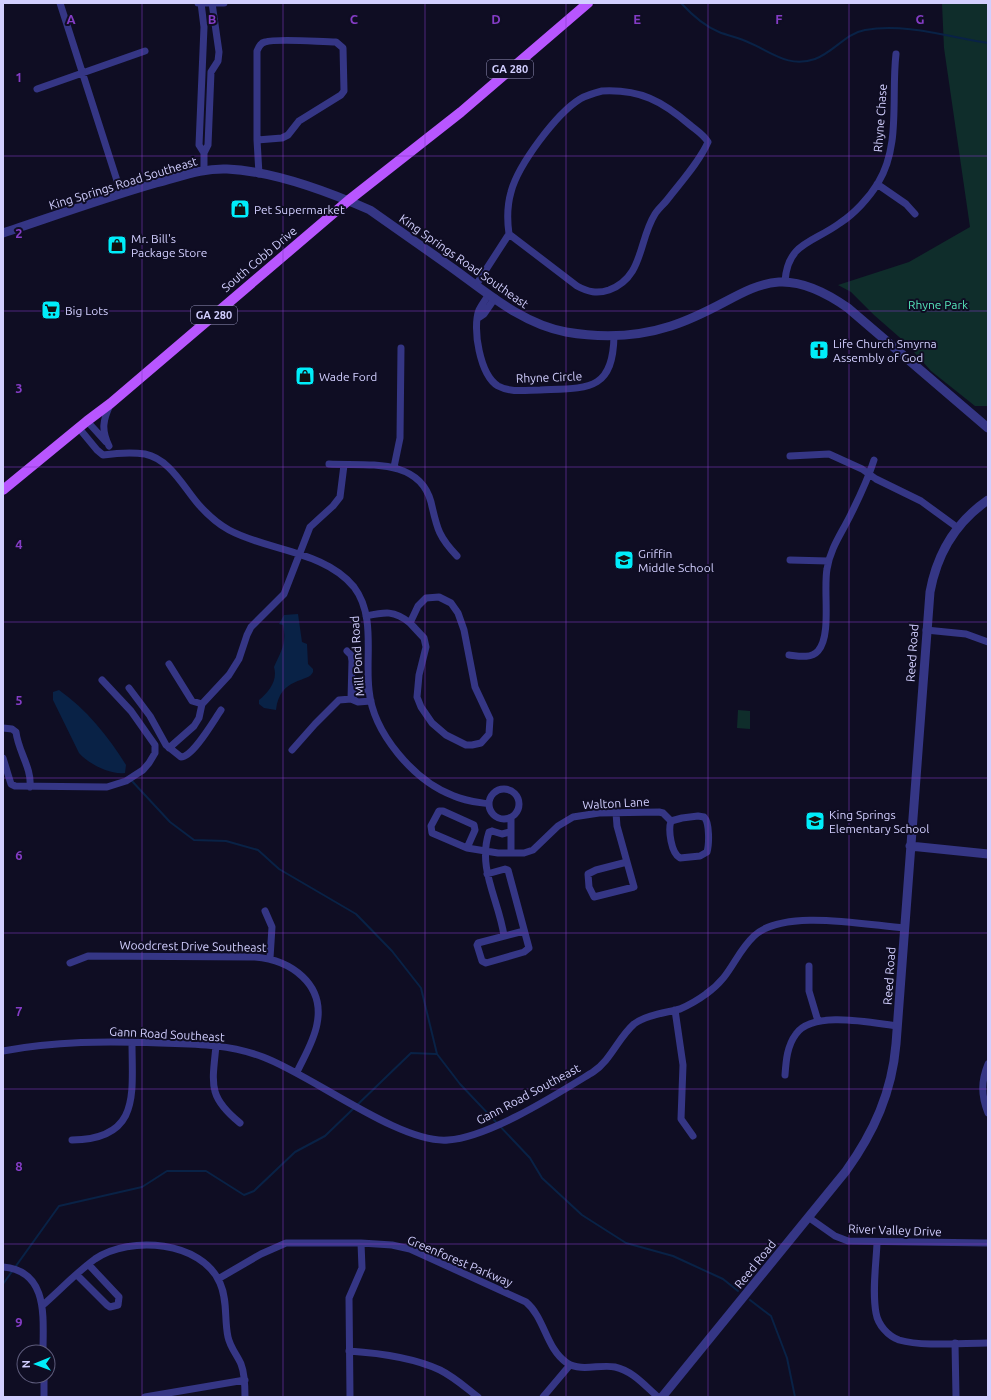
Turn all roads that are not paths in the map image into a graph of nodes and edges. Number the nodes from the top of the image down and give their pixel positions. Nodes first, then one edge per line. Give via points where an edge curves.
1 (60, 3) edge
2 (200, 3) edge
3 (212, 3) edge
4 (224, 3) edge
5 (588, 3) edge
6 (145, 51) dead end
7 (896, 54) dead end
8 (82, 73) junction
9 (37, 89) dead end
10 (201, 102) junction
11 (210, 102) junction
12 (257, 140) junction
13 (204, 153) junction
14 (204, 170) junction
15 (259, 174) junction
16 (877, 184) junction
17 (121, 193) junction
18 (349, 200) junction
19 (916, 214) dead end
20 (3, 233) edge
21 (509, 234) junction
22 (785, 281) junction
23 (476, 286) junction
24 (492, 296) junction
25 (614, 336) junction
26 (401, 348) dead end
27 (111, 403) junction
28 (86, 420) junction
29 (78, 428) junction
30 (988, 428) edge
31 (109, 446) junction
32 (112, 454) junction
33 (790, 456) dead end
34 (874, 460) dead end
35 (329, 464) dead end
36 (344, 465) junction
37 (394, 467) junction
38 (870, 474) junction
39 (3, 490) edge
40 (988, 500) edge
41 (958, 528) junction
42 (299, 555) junction
43 (457, 556) dead end
44 (790, 560) dead end
45 (828, 561) junction
46 (366, 616) junction
47 (410, 623) junction
48 (926, 630) junction
49 (988, 642) edge
50 (347, 651) dead end
51 (789, 655) dead end
52 (169, 664) dead end
53 (102, 680) dead end
54 (129, 688) dead end
55 (369, 690) junction
56 (351, 699) junction
57 (371, 701) junction
58 (202, 704) junction
59 (221, 710) dead end
60 (3, 728) edge
61 (169, 748) junction
62 (292, 750) dead end
63 (3, 758) edge
64 (30, 786) junction
65 (489, 804) junction
66 (616, 813) junction
67 (496, 817) junction
68 (511, 818) junction
69 (671, 821) junction
70 (492, 831) junction
71 (510, 832) junction
72 (910, 846) junction
73 (467, 848) junction
74 (486, 850) junction
75 (511, 853) junction
76 (988, 854) edge
77 (627, 862) junction
78 (487, 874) junction
79 (265, 911) dead end
80 (904, 928) junction
81 (524, 931) junction
82 (504, 936) junction
83 (270, 958) junction
84 (70, 963) dead end
85 (809, 966) dead end
86 (675, 1010) junction
87 (818, 1021) junction
88 (897, 1026) junction
89 (132, 1042) junction
90 (216, 1046) junction
91 (3, 1051) edge
92 (988, 1064) edge
93 (297, 1072) junction
94 (785, 1075) dead end
95 (988, 1113) edge
96 (240, 1123) dead end
97 (693, 1136) dead end
98 (72, 1140) dead end
99 (808, 1217) junction
100 (361, 1243) junction
101 (877, 1243) junction
102 (988, 1243) edge
103 (89, 1264) junction
104 (3, 1267) edge
105 (78, 1275) junction
106 (218, 1279) junction
107 (43, 1305) junction
108 (956, 1343) junction
109 (988, 1343) edge
110 (43, 1344) edge
111 (349, 1351) junction
112 (570, 1365) junction
113 (244, 1380) junction
114 (44, 1384) edge
115 (44, 1397) edge
116 (146, 1397) edge
117 (245, 1397) edge
118 (350, 1397) edge
119 (478, 1397) edge
120 (543, 1397) edge
121 (658, 1397) edge
122 (662, 1397) edge
123 (956, 1397) edge

1 - 8 street
2 - 3 street
2 - 10 street via 204,27
3 - 4 street
3 - 11 street via 219,52 218,61 212,72
5 - 18 main road, South Cobb Drive / GA 280 via 461,112
6 - 8 street
7 - 16 street, Rhyne Chase via 891,141 888,159
8 - 9 street
8 - 17 street
10 - 11 street
10 - 13 street via 199,145
11 - 13 street via 208,145
12 - 12 street via 288,136 299,121 341,95 344,91 343,48 340,44 286,41 264,42 260,45 257,51
12 - 15 street
13 - 14 street
14 - 15 street, King Springs Road Southeast via 227,169
14 - 17 street, King Springs Road Southeast
15 - 18 street, King Springs Road Southeast via 296,182
16 - 19 street
16 - 22 street, Rhyne Chase via 844,220 799,247 790,259
17 - 20 street, King Springs Road Southeast
18 - 23 street, King Springs Road Southeast via 370,210
18 - 27 main road, South Cobb Drive / GA 280
21 - 21 street via 508,205 522,166 565,112 587,95 611,90 647,96 666,105 707,140 692,166 655,213 634,271 615,287 603,292 586,291
21 - 23 street
22 - 25 street, King Springs Road Southeast via 770,282 750,289 670,326 639,334
22 - 30 street, King Springs Road Southeast via 814,288 848,308
23 - 24 street, King Springs Road Southeast
24 - 25 street, King Springs Road Southeast via 522,316 551,328
24 - 25 street, Rhyne Circle via 479,311 477,336 485,370 496,384 511,390 575,389 592,385 609,369
26 - 37 street via 400,438
27 - 28 main road, South Cobb Drive / GA 280
27 - 31 street via 103,424 104,437
28 - 29 main road, South Cobb Drive / GA 280
28 - 31 street
29 - 32 street, Mill Pond Road via 103,455
29 - 39 main road, South Cobb Drive / GA 280
31 - 32 street
32 - 42 street, Mill Pond Road via 146,454 157,459 173,472 203,510 223,526 254,540
33 - 38 street via 829,454
34 - 38 street
35 - 36 street
36 - 37 street
36 - 42 street via 340,497 310,527
37 - 43 street via 411,474 424,486 441,538
38 - 41 street via 921,502
38 - 45 street via 833,545
40 - 41 street, Reed Road
41 - 48 street, Reed Road via 945,546 935,569
42 - 46 street, Mill Pond Road via 338,573 354,588
42 - 58 street via 284,594 251,627 239,659 229,675
44 - 45 street
45 - 51 street via 822,644 818,651 810,656
46 - 47 street via 384,612 400,615
46 - 55 street, Mill Pond Road
47 - 47 street via 424,638 426,647 417,697 421,706 432,724 450,738 466,745 481,743 489,734 490,719 475,687 464,630 458,613 451,603 439,597 426,598 418,606
48 - 49 street via 966,634
48 - 72 street, Reed Road
50 - 56 street via 352,661
52 - 58 street via 192,701
53 - 64 street via 148,732 156,748 152,759 143,770 130,779 107,787
54 - 61 street
55 - 56 street via 355,694
55 - 57 street, Mill Pond Road
56 - 57 street via 358,702
56 - 62 street via 339,700
57 - 65 street, Mill Pond Road via 380,729 401,758 442,790 454,796
58 - 61 street via 194,726
59 - 61 street via 187,756 179,756
60 - 64 street via 16,732 30,778
63 - 64 street via 12,786
65 - 67 street
65 - 68 street via 493,794 498,790 511,790 518,799 519,807
66 - 69 street, Walton Lane via 659,812
66 - 75 street, Walton Lane via 573,817 558,826 533,850
66 - 77 street
67 - 68 street
67 - 70 street
68 - 71 street
69 - 69 street via 670,835 677,856 690,858 705,854 708,846 706,819 698,816
70 - 71 street via 502,834
70 - 74 street via 494,833
71 - 75 street
72 - 76 street
72 - 80 street, Reed Road
73 - 73 street, Walton Lane via 432,833 431,826 439,811 474,825 475,830
73 - 74 street, Walton Lane
74 - 75 street, Walton Lane
74 - 78 street
77 - 77 street via 634,887 594,897 589,887 588,874
78 - 81 street via 505,868 508,870
78 - 82 street
79 - 83 street via 272,927
80 - 86 street, Gann Road Southeast via 810,920 770,926 758,932 748,942 719,984 696,1001
80 - 88 street, Reed Road
81 - 82 street
81 - 82 street via 528,951 484,963 480,957 478,943
83 - 84 street, Woodcrest Drive Southeast via 88,956
83 - 93 street, Woodcrest Drive Southeast via 287,964 303,977 312,989 316,1002 318,1016 315,1033
85 - 87 street via 809,991
86 - 93 street, Gann Road Southeast via 636,1023 600,1068 491,1128 458,1138 437,1139 398,1127
86 - 97 street via 683,1065 681,1119
87 - 88 street via 834,1020
87 - 94 street via 803,1028 794,1038 788,1052
88 - 99 street, Reed Road via 892,1074 878,1119 856,1158
89 - 90 street, Gann Road Southeast
89 - 91 street, Gann Road Southeast via 57,1043
89 - 98 street via 132,1100 128,1114 119,1125 97,1137 89,1140
90 - 93 street, Gann Road Southeast via 250,1052
90 - 96 street via 214,1093 223,1108
92 - 95 street via 982,1077 983,1099
99 - 101 street, River Valley Drive via 839,1239
99 - 122 street, Reed Road
100 - 106 street, Greenforest Parkway via 286,1243
100 - 111 street via 362,1268 349,1298
100 - 112 street, Greenforest Parkway via 410,1249 521,1299 535,1311 556,1352
101 - 102 street, River Valley Drive
101 - 108 street via 875,1304 880,1324 888,1334 899,1340
103 - 105 street
103 - 105 street via 119,1297 118,1305 107,1305
103 - 106 street via 118,1248 164,1246 184,1250 196,1256
104 - 107 street via 16,1270 35,1284
105 - 107 street
106 - 113 street via 226,1304 228,1341 241,1365
107 - 110 street
108 - 109 street
108 - 123 street
111 - 118 street
111 - 119 street via 375,1352 424,1364 455,1379
112 - 120 street
112 - 121 street via 609,1366 624,1370
113 - 116 street
113 - 117 street
114 - 115 street

